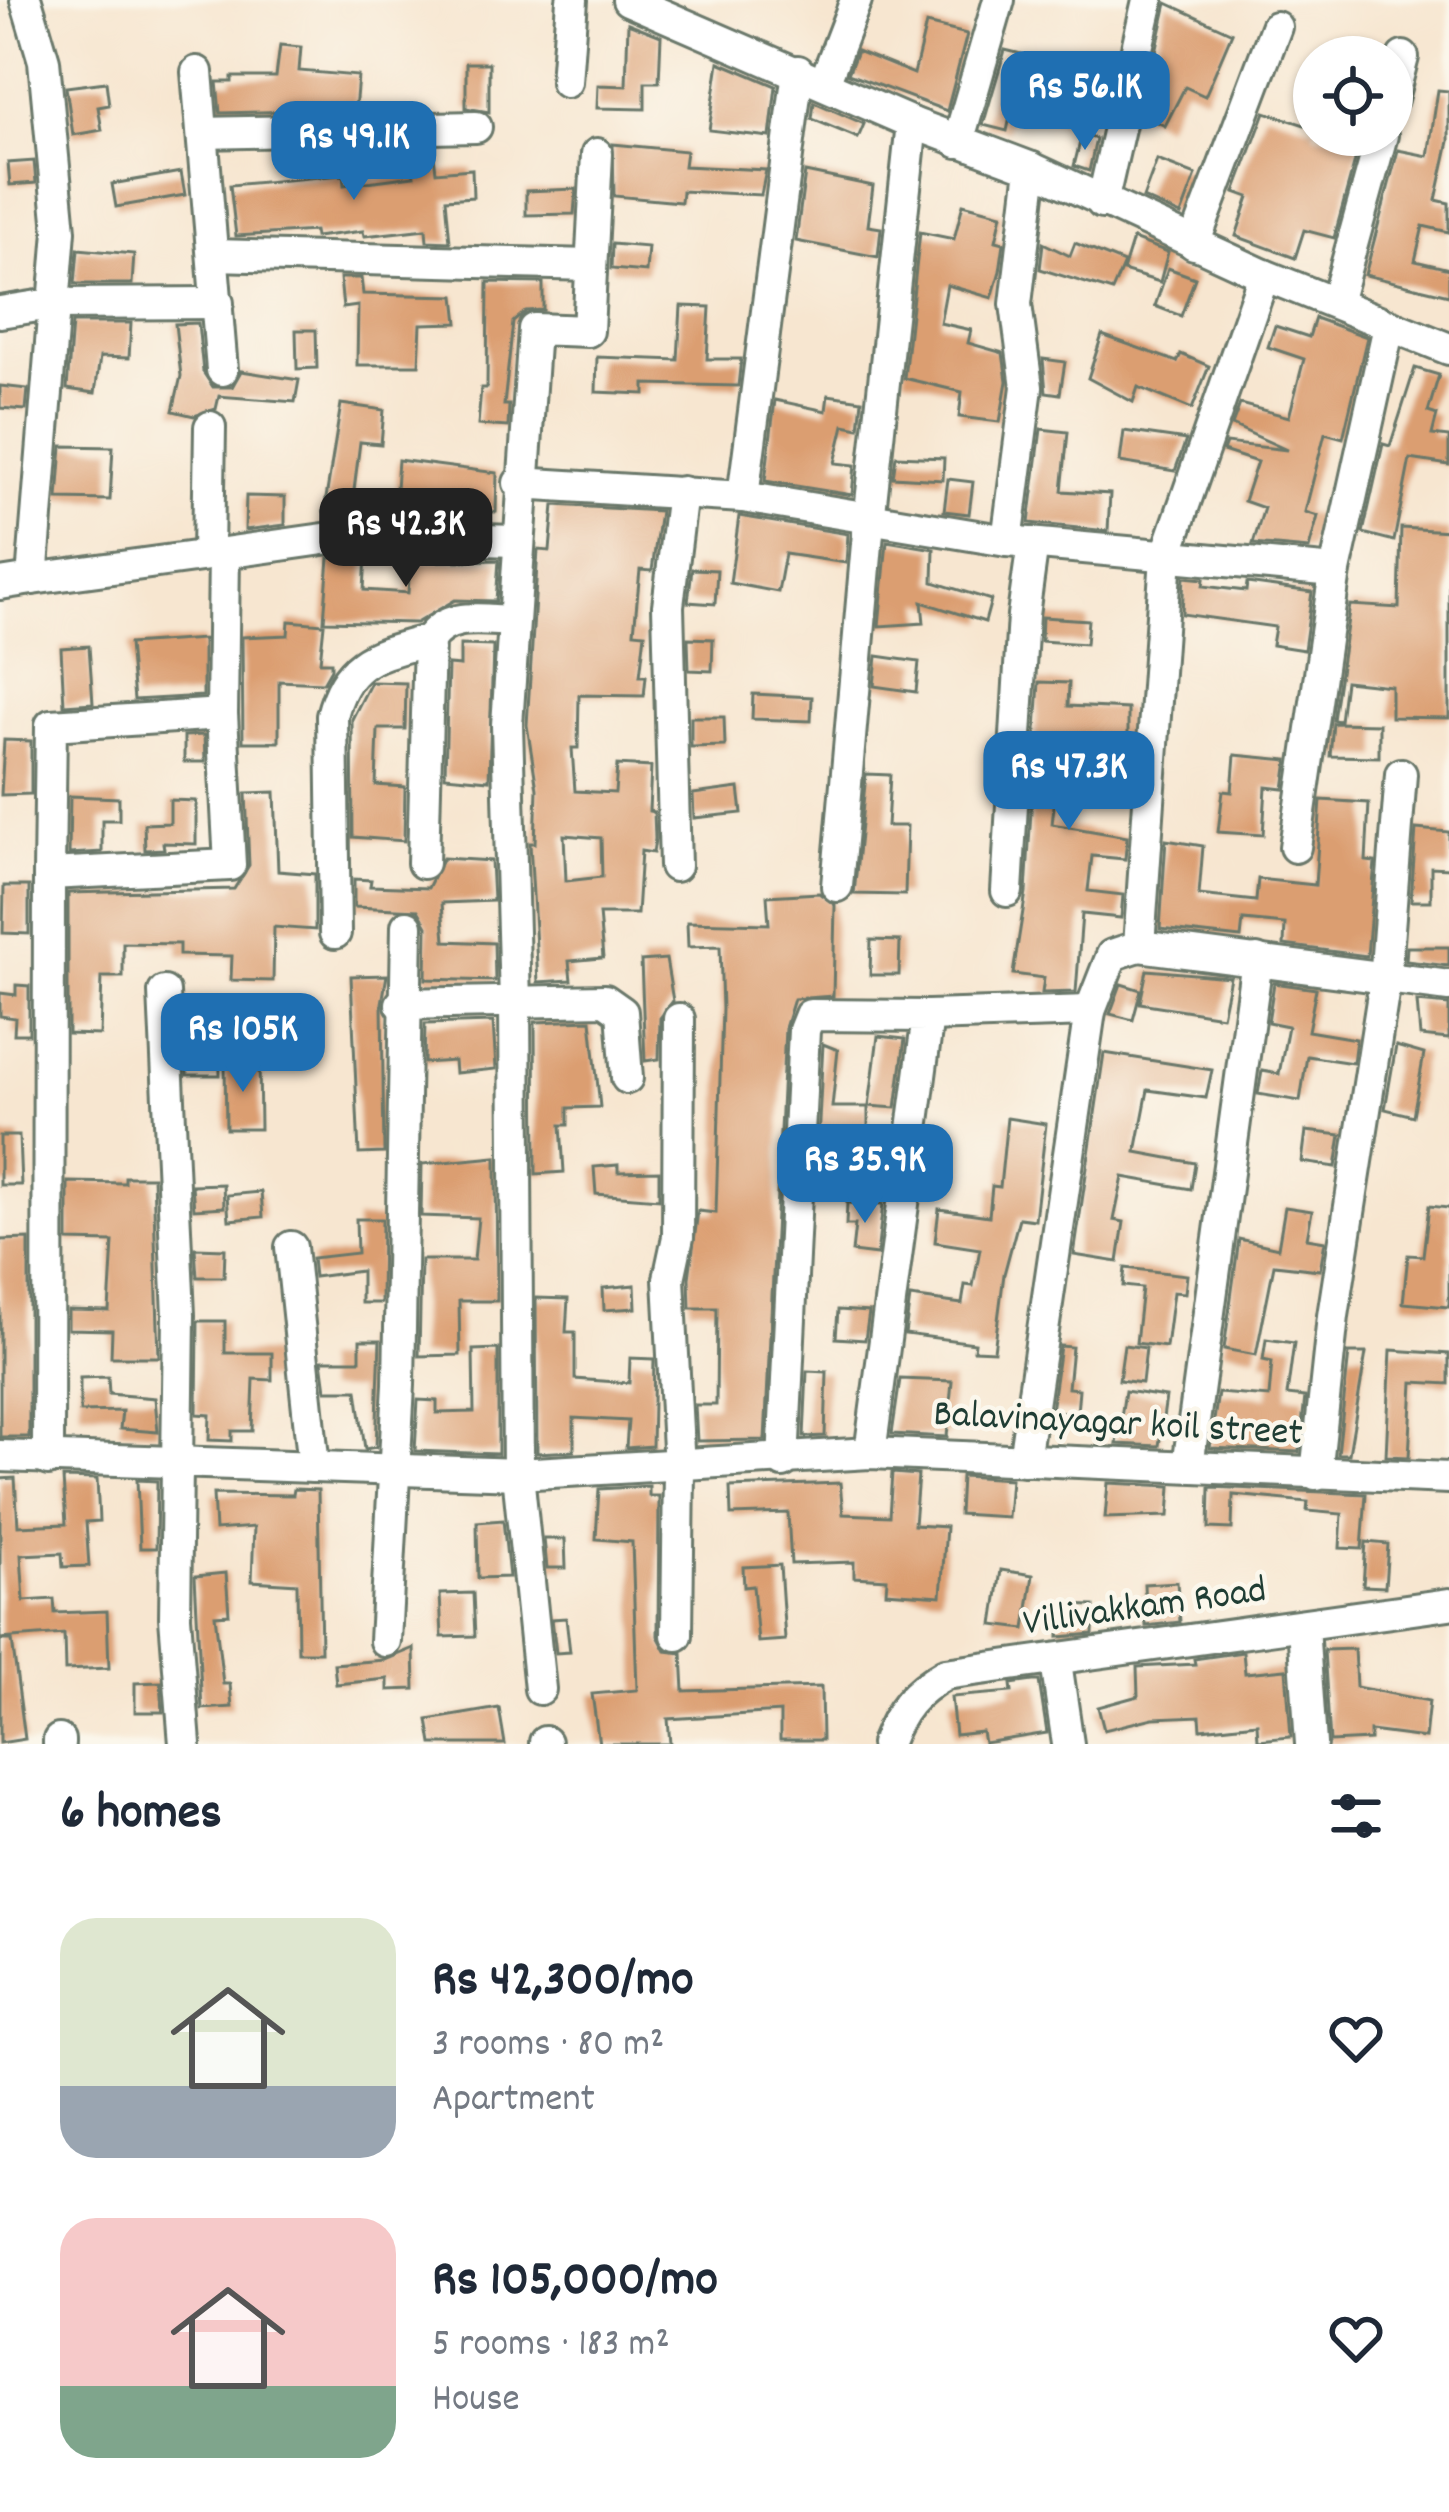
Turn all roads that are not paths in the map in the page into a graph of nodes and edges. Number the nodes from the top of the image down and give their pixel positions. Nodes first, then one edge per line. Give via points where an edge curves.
1 (26, 0) edge
2 (572, 0) edge
3 (628, 0) edge
4 (856, 0) edge
5 (999, 0) edge
6 (1148, 0) edge
7 (1276, 27) dead end
8 (196, 72) dead end
9 (812, 76) junction
10 (566, 82) dead end
11 (912, 123) junction
12 (476, 127) dead end
13 (203, 133) junction
14 (958, 142) junction
15 (597, 154) dead end
16 (1376, 156) edge
17 (1032, 168) junction
18 (1102, 203) junction
19 (1194, 244) junction
20 (214, 255) junction
21 (591, 265) junction
22 (1264, 275) junction
23 (218, 303) junction
24 (1336, 303) junction
25 (51, 304) junction
26 (0, 312) edge
27 (1389, 326) junction
28 (1449, 349) edge
29 (221, 370) dead end
30 (210, 427) dead end
31 (520, 482) junction
32 (682, 492) junction
33 (743, 497) junction
34 (868, 521) junction
35 (516, 541) junction
36 (1020, 542) junction
37 (216, 554) junction
38 (1166, 557) junction
39 (1336, 571) junction
40 (32, 579) junction
41 (0, 584) edge
42 (512, 620) junction
43 (429, 640) junction
44 (222, 714) junction
45 (1401, 774) dead end
46 (1294, 847) dead end
47 (423, 863) dead end
48 (675, 866) dead end
49 (50, 874) junction
50 (837, 886) dead end
51 (1007, 891) dead end
52 (407, 926) dead end
53 (335, 932) dead end
54 (1139, 946) junction
55 (1257, 960) junction
56 (1385, 981) junction
57 (1449, 986) edge
58 (164, 992) dead end
59 (515, 1001) junction
60 (401, 1004) junction
61 (1090, 1011) junction
62 (928, 1016) junction
63 (679, 1019) dead end
64 (627, 1078) dead end
65 (290, 1247) dead end
66 (871, 1453) junction
67 (0, 1456) edge
68 (48, 1460) junction
69 (1024, 1460) junction
70 (177, 1461) junction
71 (783, 1462) junction
72 (1188, 1466) junction
73 (314, 1467) junction
74 (395, 1468) junction
75 (679, 1468) junction
76 (518, 1474) junction
77 (1316, 1474) junction
78 (1449, 1478) edge
79 (1449, 1604) edge
80 (1303, 1625) junction
81 (676, 1635) dead end
82 (385, 1641) dead end
83 (1056, 1662) junction
84 (539, 1689) dead end
85 (185, 1744) edge
86 (886, 1744) edge
87 (1068, 1744) edge
88 (1311, 1744) edge

1 - 25 street via 44,61 56,173 60,230
2 - 10 street
3 - 9 street
4 - 9 street
5 - 14 street
6 - 18 street
7 - 19 street
8 - 13 street
9 - 11 street
9 - 33 street
11 - 14 street
11 - 34 street
12 - 13 street
13 - 20 street
14 - 17 street
15 - 21 street
16 - 24 street
17 - 18 street
17 - 36 street via 1016,304 1027,387
18 - 19 street
19 - 22 street
20 - 21 street
20 - 23 street
21 - 31 street via 588,331 534,329
22 - 24 street
22 - 38 street
23 - 25 street
23 - 29 street
24 - 27 street
25 - 26 street
25 - 40 street
27 - 28 street
27 - 39 street
30 - 37 street
31 - 32 street
31 - 35 street
32 - 33 street
32 - 48 street via 668,606
33 - 34 street
34 - 36 street
34 - 50 street
35 - 37 street via 345,536
35 - 42 street
36 - 38 street
36 - 51 street
37 - 40 street
37 - 44 street
38 - 39 street
38 - 54 street
39 - 46 street
40 - 41 street
42 - 43 street via 455,620
42 - 59 street
43 - 47 street
43 - 53 street via 355,667 339,687 332,716
44 - 49 street via 51,725
44 - 49 street via 230,865
45 - 56 street
49 - 68 street
52 - 60 street
54 - 55 street
54 - 61 street via 1112,955
55 - 56 street
55 - 72 street
56 - 57 street
56 - 77 street
58 - 70 street via 179,1315
59 - 60 street
59 - 64 street via 615,1005
59 - 76 street
60 - 74 street
61 - 62 street
61 - 69 street
62 - 66 street
62 - 71 street via 810,1015 804,1030
63 - 75 street via 678,1237 669,1279
65 - 73 street
66 - 69 street, Balavinayagar koil street
66 - 71 street, Balavinayagar koil street
67 - 68 street, Balavinayagar koil street
68 - 70 street, Balavinayagar koil street
69 - 72 street, Balavinayagar koil street
70 - 73 street, Balavinayagar koil street
70 - 85 street via 175,1617
71 - 75 street, Balavinayagar koil street
72 - 77 street, Balavinayagar koil street
73 - 74 street, Balavinayagar koil street
74 - 76 street, Balavinayagar koil street
74 - 82 street
75 - 76 street, Balavinayagar koil street
75 - 81 street
76 - 84 street
77 - 78 street, Balavinayagar koil street
79 - 80 street, Villivakkam Road
80 - 83 street, Villivakkam Road
80 - 88 street
83 - 86 street, Villivakkam Road via 945,1674 917,1690
83 - 87 street

